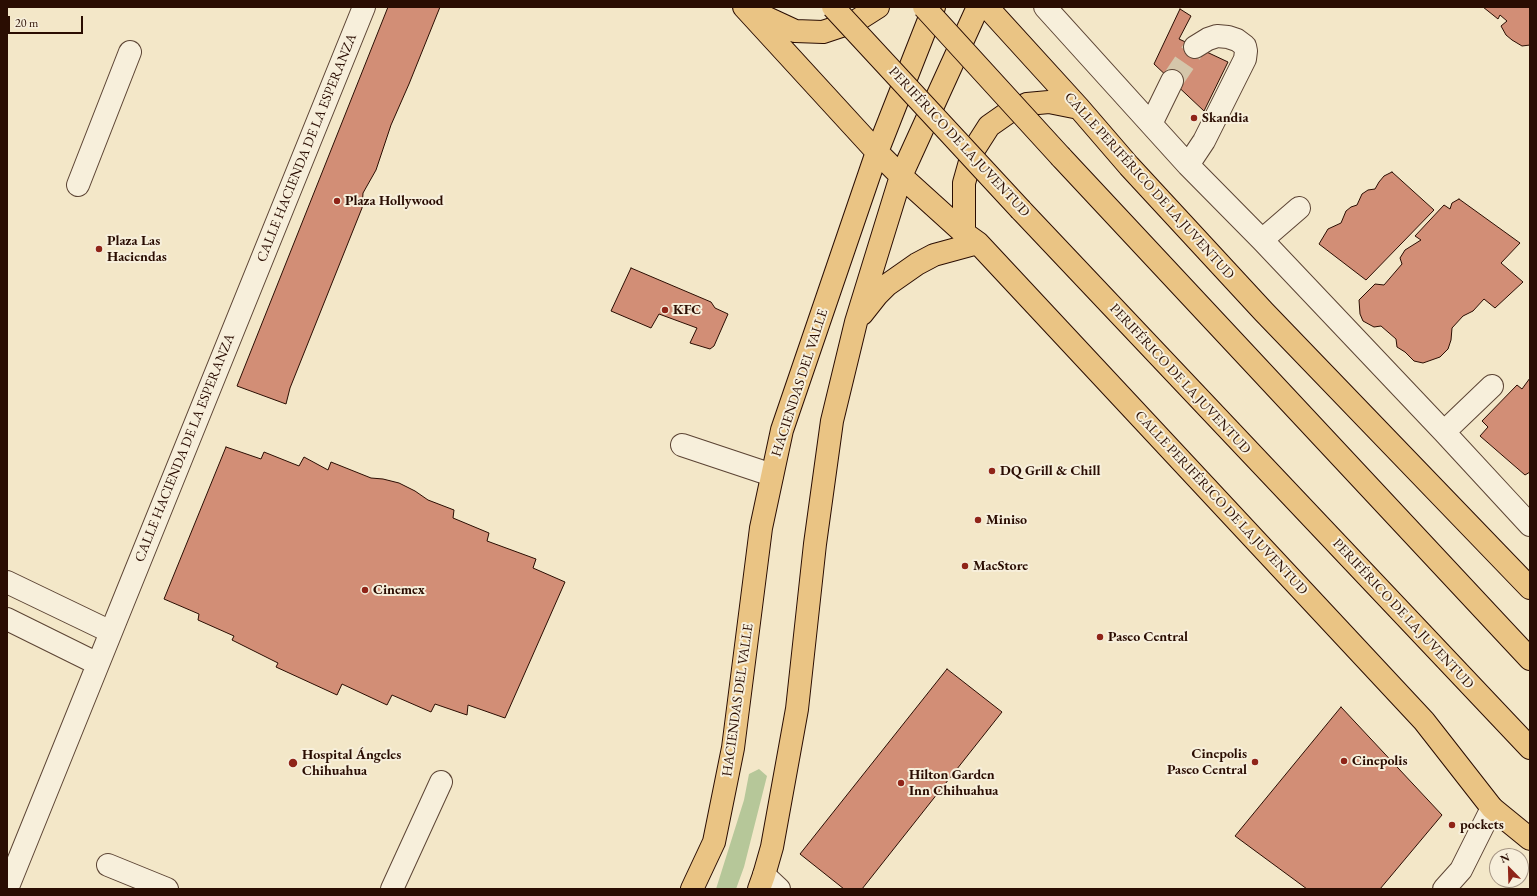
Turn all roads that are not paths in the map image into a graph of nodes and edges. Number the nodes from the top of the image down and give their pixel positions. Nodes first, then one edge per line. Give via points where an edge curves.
1 (364, 7) edge
2 (744, 7) edge
3 (833, 7) edge
4 (878, 7) edge
5 (924, 7) edge
6 (934, 7) edge
7 (978, 7) edge
8 (987, 7) edge
9 (1045, 7) edge
10 (1194, 47) tunnel mouth
11 (130, 52) dead end
12 (1172, 81) tunnel mouth
13 (1078, 108) junction
14 (1151, 124) junction
15 (877, 152) junction
16 (1188, 165) junction
17 (901, 176) junction
18 (78, 185) dead end
19 (1299, 208) dead end
20 (971, 238) junction
21 (1262, 240) junction
22 (839, 266) junction
23 (870, 275) junction
24 (856, 322) junction
25 (1492, 386) dead end
26 (1444, 432) junction
27 (682, 445) dead end
28 (772, 476) junction
29 (1528, 519) edge
30 (7, 582) edge
31 (1530, 588) edge
32 (38, 597) junction
33 (15, 623) edge
34 (111, 632) junction
35 (1530, 659) edge
36 (98, 664) junction
37 (1530, 748) edge
38 (441, 782) dead end
39 (1492, 808) junction
40 (1530, 838) edge
41 (108, 865) dead end
42 (767, 884) edge
43 (7, 889) edge
44 (167, 889) edge
45 (392, 889) edge
46 (692, 889) edge
47 (1444, 889) edge

1 - 34 street, CALLE HACIENDA DE LA ESPERANZA
2 - 4 main road via 795,31 823,32 856,20
2 - 15 main road, CALLE PERIFÉRICO DE LA JUVENTUD
3 - 37 main road, PERIFÉRICO DE LA JUVENTUD, bridge via 1021,210
5 - 35 main road, bridge
6 - 15 main road, HACIENDAS DEL VALLE
7 - 17 main road
8 - 13 main road, CALLE PERIFÉRICO DE LA JUVENTUD
9 - 14 street
10 - 16 street via 1217,36 1237,40 1246,51 1245,59 1204,141
11 - 18 street
12 - 14 street
13 - 20 main road via 1049,102 1027,104 1009,112 989,126 973,150 964,183
13 - 31 main road, CALLE PERIFÉRICO DE LA JUVENTUD via 1264,312
14 - 16 street
15 - 17 main road, CALLE PERIFÉRICO DE LA JUVENTUD
15 - 22 main road, HACIENDAS DEL VALLE
16 - 21 street
17 - 20 main road, CALLE PERIFÉRICO DE LA JUVENTUD
17 - 23 main road
19 - 21 street
20 - 24 main road via 899,275 877,295
20 - 39 main road, CALLE PERIFÉRICO DE LA JUVENTUD via 1424,721
21 - 26 street
22 - 23 main road
22 - 28 main road, HACIENDAS DEL VALLE via 782,430
23 - 24 main road
24 - 42 main road via 832,421 815,544 797,709
25 - 26 street
26 - 29 street
27 - 28 street
28 - 46 main road, HACIENDAS DEL VALLE via 761,528 733,748 714,842
30 - 32 street
32 - 33 street
32 - 34 street
33 - 36 street
34 - 36 street, CALLE HACIENDA DE LA ESPERANZA
36 - 43 street, CALLE HACIENDA DE LA ESPERANZA
38 - 45 street
39 - 40 main road, CALLE PERIFÉRICO DE LA JUVENTUD
39 - 47 street via 1461,870
41 - 44 street

